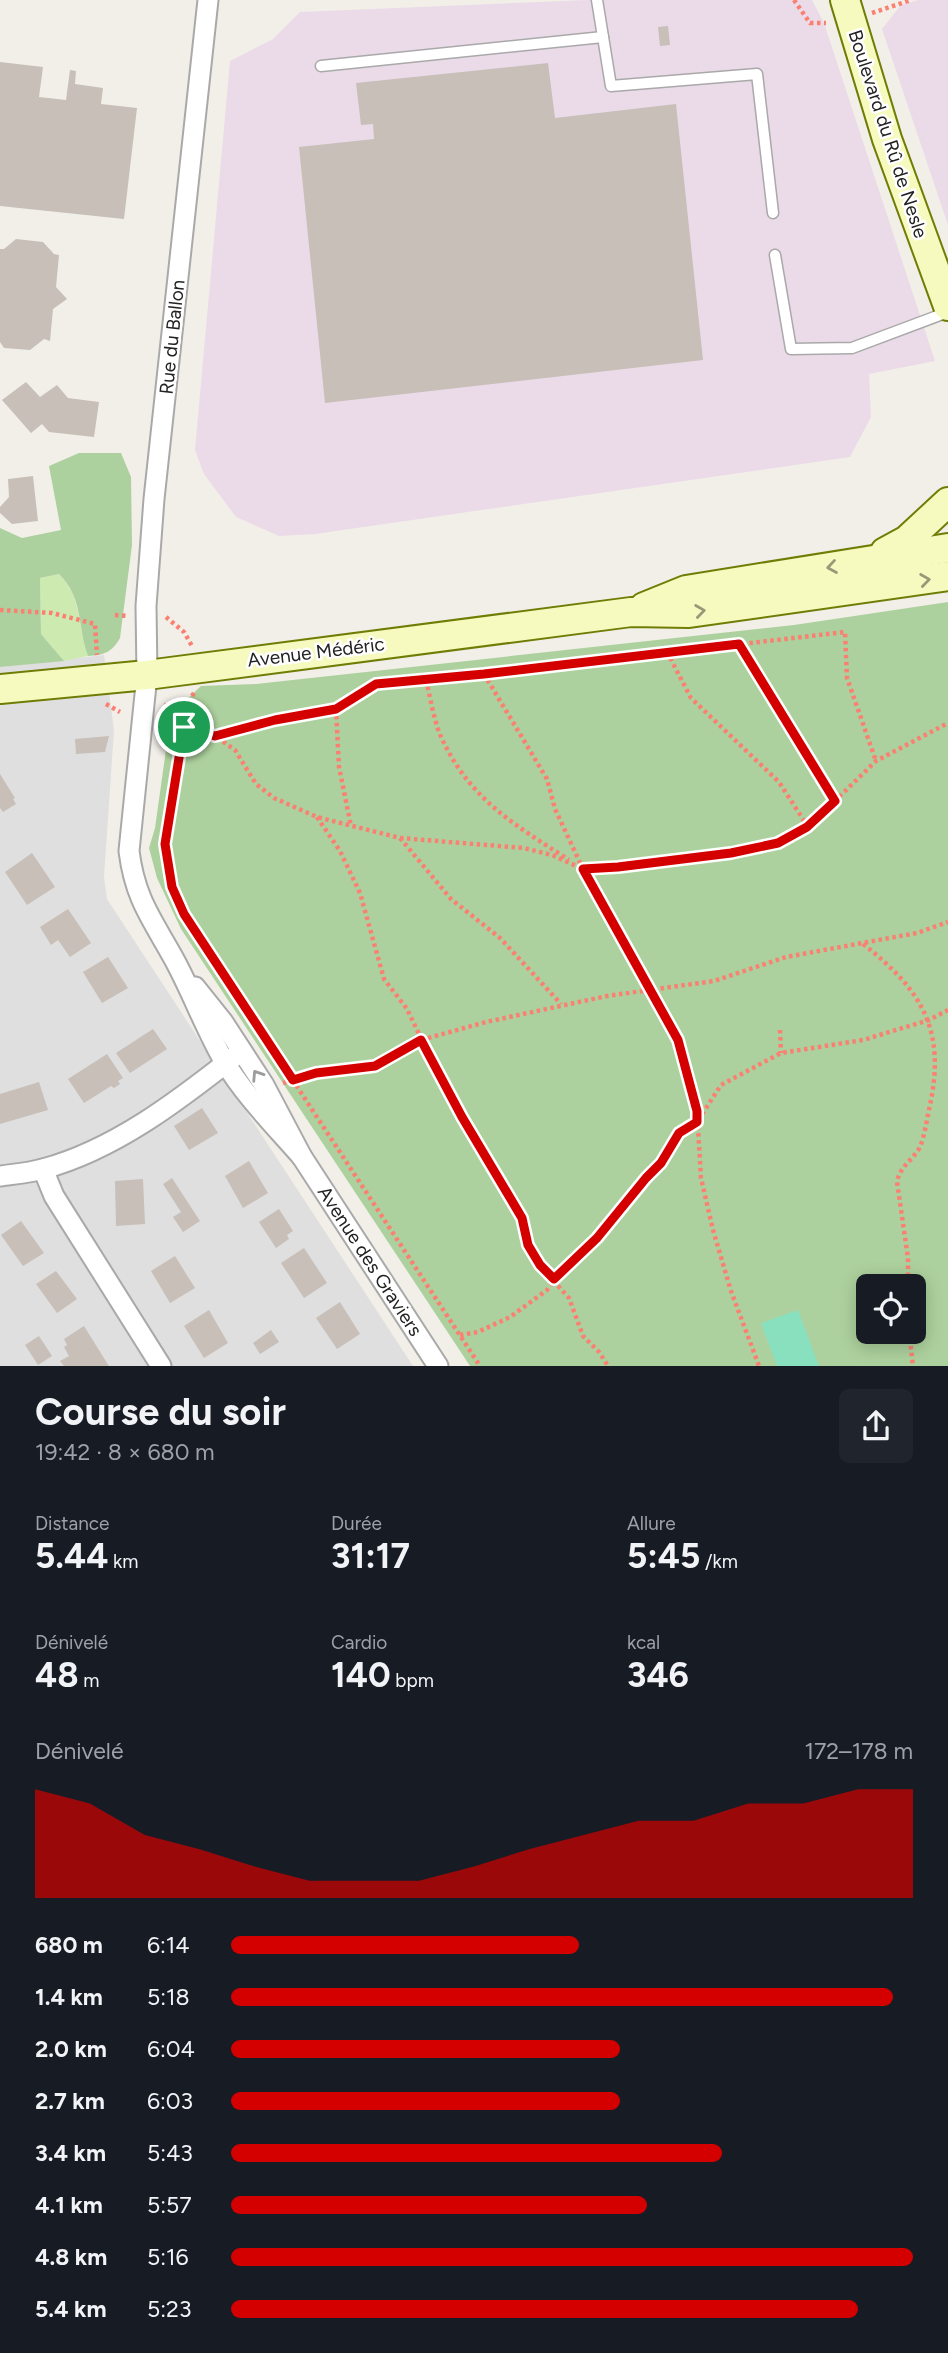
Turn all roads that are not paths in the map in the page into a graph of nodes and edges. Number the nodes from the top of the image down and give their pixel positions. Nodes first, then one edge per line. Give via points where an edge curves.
1 (208, 0) edge
2 (597, 0) edge
3 (845, 0) edge
4 (603, 37) junction
5 (321, 66) dead end
6 (773, 213) dead end
7 (775, 255) dead end
8 (948, 306) edge
9 (948, 312) edge
10 (948, 502) edge
11 (948, 548) edge
12 (870, 561) junction
13 (948, 576) edge
14 (631, 612) junction
15 (147, 675) junction
16 (0, 689) edge
17 (174, 960) junction
18 (242, 1051) junction
19 (226, 1064) junction
20 (302, 1157) junction
21 (43, 1169) junction
22 (0, 1176) edge
23 (161, 1366) edge
24 (438, 1366) edge

1 - 15 street, Rue du Ballon via 154,499 146,606
2 - 4 lane
3 - 8 main road, Boulevard du Rû de Nesle via 887,139
4 - 5 lane
4 - 6 lane via 611,86 757,74
7 - 9 lane via 791,349 852,348
10 - 12 main road via 907,540
11 - 12 main road
12 -> 14 main road via 686,590
14 -> 13 main road via 689,613
14 - 15 main road, Avenue Médéric
15 - 16 main road, Avenue Médéric
15 - 17 street, Avenue des Graviers via 129,851 144,909
17 - 18 street, Avenue des Graviers
17 - 19 street, Avenue des Graviers
18 - 19 street
20 -> 18 street, Avenue des Graviers
19 - 20 street, Avenue des Graviers
19 - 21 street via 148,1119 91,1151
20 - 24 street, Avenue des Graviers
21 - 22 street
21 - 23 street via 54,1196

